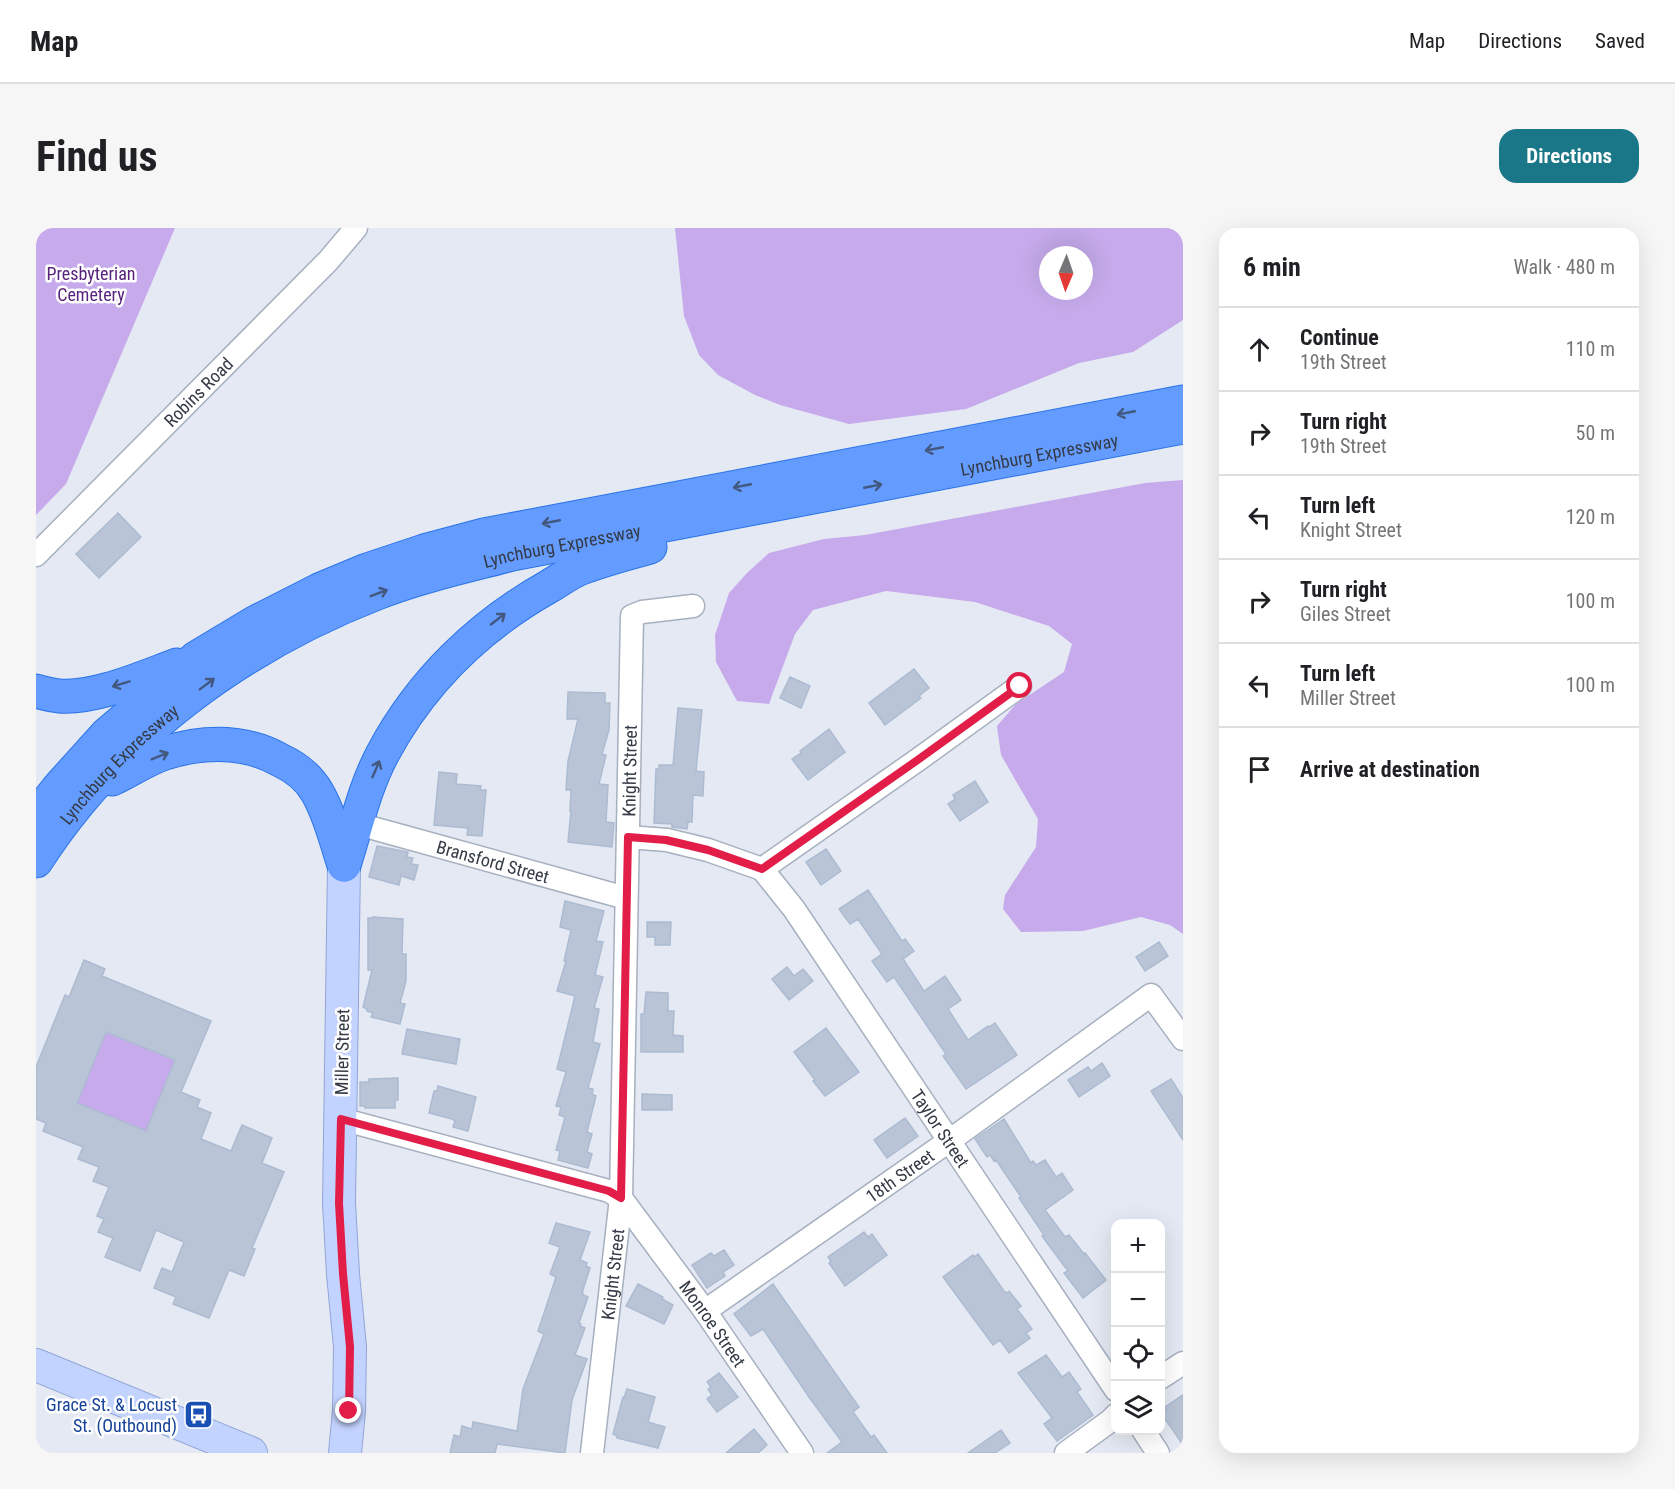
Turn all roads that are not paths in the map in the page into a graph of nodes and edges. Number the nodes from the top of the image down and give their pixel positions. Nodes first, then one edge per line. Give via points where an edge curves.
1 (356, 228) edge
2 (1183, 402) edge
3 (1183, 427) edge
4 (815, 497) junction
5 (36, 555) edge
6 (693, 606) dead end
7 (196, 658) junction
8 (1020, 686) dead end
9 (36, 691) edge
10 (89, 790) junction
11 (36, 816) edge
12 (358, 824) junction
13 (628, 837) junction
14 (36, 861) edge
15 (344, 865) junction
16 (762, 869) junction
17 (626, 898) junction
18 (1183, 1039) edge
19 (341, 1119) junction
20 (949, 1141) junction
21 (621, 1198) junction
22 (705, 1311) junction
23 (1183, 1363) edge
24 (36, 1365) edge
25 (1165, 1375) edge
26 (1111, 1383) edge
27 (1111, 1420) edge
28 (1146, 1435) edge
29 (251, 1453) edge
30 (345, 1453) edge
31 (592, 1453) edge
32 (802, 1453) edge
33 (1066, 1453) edge
34 (1158, 1453) edge

1 - 5 street, Robins Road via 328,261
2 -> 7 highway, Lynchburg Expressway via 484,535 367,570 256,622
4 -> 3 highway, Lynchburg Expressway
10 -> 4 highway, Lynchburg Expressway via 171,711 220,674 317,619 377,593 512,554
12 -> 4 highway via 382,754 405,717 434,678 465,646 518,604 582,567
6 - 13 street, Knight Street via 632,616
7 -> 9 highway via 90,694 60,696
7 - 11 highway, Lynchburg Expressway via 107,734
8 - 16 street
10 - 14 highway, Lynchburg Expressway
10 -> 15 highway via 164,754 200,745 236,744 258,750 295,767 316,790
12 - 15 highway
12 - 17 street, Bransford Street
13 - 16 street via 666,840 708,850
13 - 17 street, Knight Street
15 - 19 main road, Miller Street
16 - 20 street, Taylor Street via 794,909
17 - 21 street, Knight Street
18 - 20 street, 18th Street via 1151,995
19 - 21 street via 609,1191
19 - 30 main road, Miller Street via 339,1203 350,1347
20 - 22 street, 18th Street
20 - 26 street, Taylor Street
21 - 22 street, Monroe Street
21 - 31 street, Knight Street
22 - 32 street, Monroe Street
23 - 25 street
24 - 29 main road
27 - 33 street
28 - 34 street

